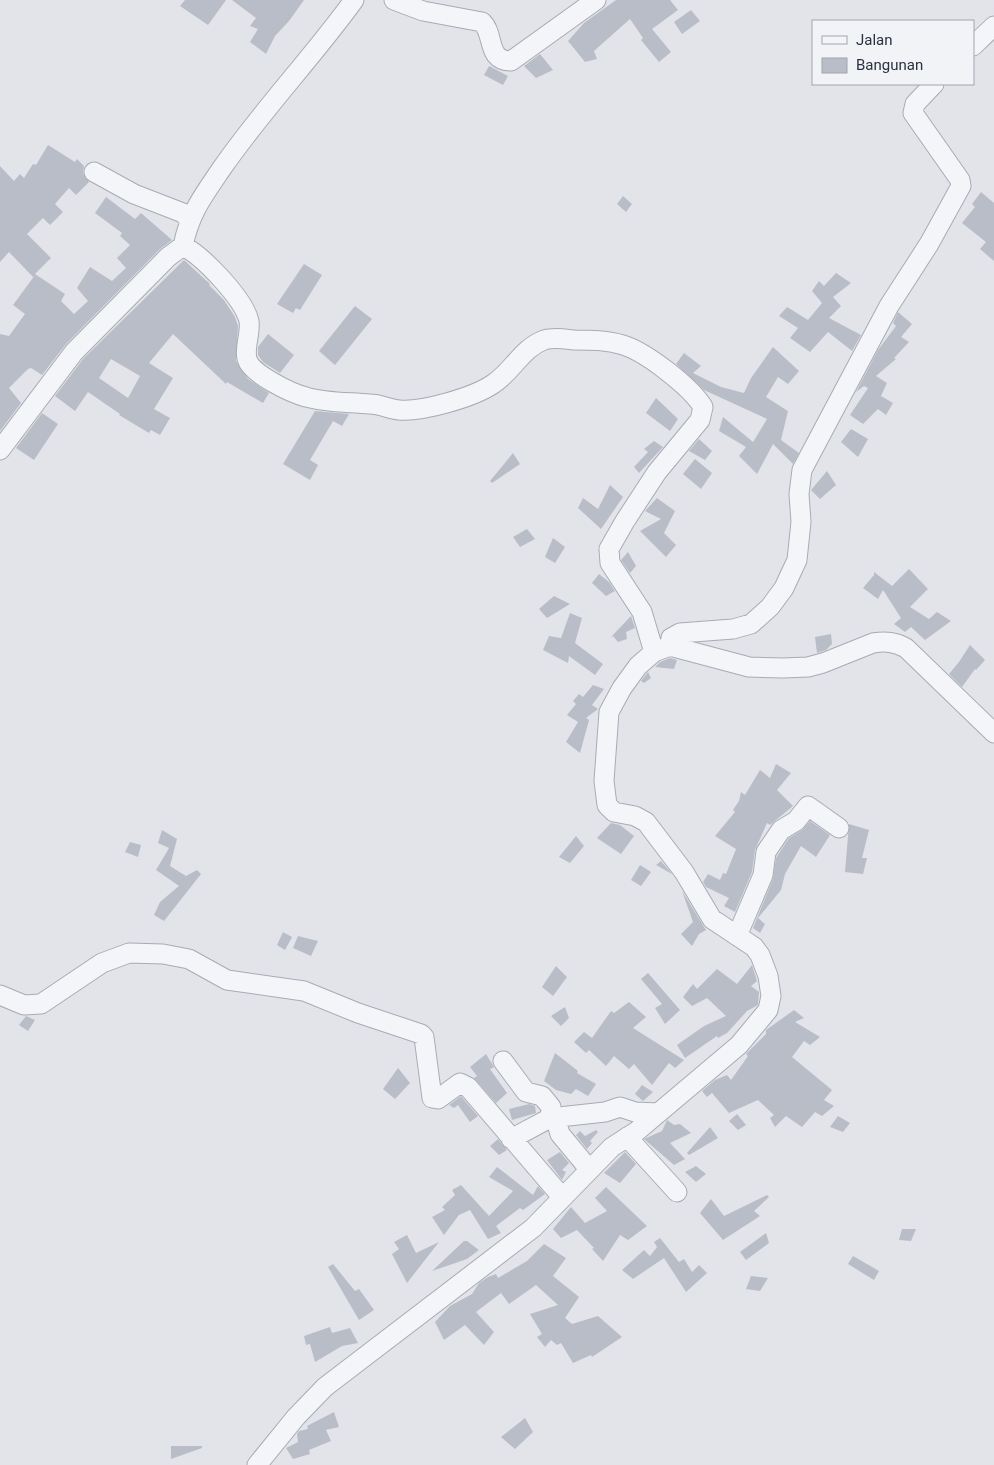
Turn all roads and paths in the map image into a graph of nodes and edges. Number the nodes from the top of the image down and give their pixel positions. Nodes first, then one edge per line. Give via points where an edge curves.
1 (354, 0) edge
2 (394, 0) edge
3 (596, 0) edge
4 (994, 26) edge
5 (974, 45) edge
6 (933, 85) edge
7 (94, 172) dead end
8 (189, 219) junction
9 (183, 246) junction
10 (0, 450) edge
11 (662, 649) junction
12 (994, 733) edge
13 (840, 828) dead end
14 (736, 936) junction
15 (0, 996) edge
16 (503, 1061) dead end
17 (658, 1114) junction
18 (552, 1117) junction
19 (627, 1137) junction
20 (511, 1139) junction
21 (588, 1169) junction
22 (677, 1192) dead end
23 (562, 1196) junction
24 (257, 1465) edge

1 - 8 street via 250,128
2 - 3 street via 423,11 482,22 493,51 500,59 508,61 515,60
4 - 5 street
6 - 11 street via 915,104 913,113 961,186 889,306 802,470 797,560 784,588 751,624 733,630 680,633
7 - 8 street via 134,194 184,213
8 - 9 street
9 - 10 street via 155,269 74,352
9 - 11 street via 209,266 235,293 249,320 247,358 250,365 281,386 308,398 401,410 423,408 486,389 534,345 557,339 599,340 624,345 674,378 700,402 703,407 700,420 657,472 609,549 610,564
11 - 12 street via 749,667 783,668 816,665 873,643 898,644 906,648
11 - 14 street via 638,666 609,712 604,780 607,805 614,812 641,818 651,827 684,872 709,915
13 - 14 street via 807,806 796,821 781,830 766,852 763,875
14 - 17 street via 760,954 771,996 768,1010 739,1045
15 - 20 street via 24,1005 41,1004 95,966 121,955 180,956 227,980 304,991 421,1034 431,1096 438,1099 458,1084 464,1084
16 - 18 street via 526,1092 546,1099
17 - 18 street via 620,1107 605,1112
17 - 19 street
18 - 20 street
18 - 21 street via 558,1131
19 - 21 street
19 - 22 street
20 - 23 street
21 - 23 street
23 - 24 street via 532,1228 325,1387

